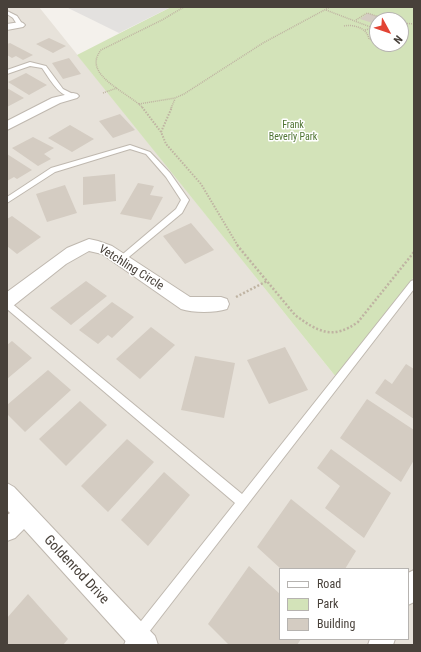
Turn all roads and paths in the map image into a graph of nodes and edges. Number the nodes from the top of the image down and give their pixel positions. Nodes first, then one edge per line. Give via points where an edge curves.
1 (184, 7) edge
2 (330, 7) edge
3 (325, 10) junction
4 (7, 12) edge
5 (369, 14) edge
6 (357, 21) junction
7 (20, 25) joint
8 (344, 26) dead end
9 (354, 26) junction
10 (369, 26) edge
11 (7, 27) edge
12 (369, 29) edge
13 (364, 30) junction
14 (369, 36) edge
15 (7, 72) edge
16 (118, 88) junction
17 (103, 93) dead end
18 (73, 96) joint
19 (175, 98) junction
20 (139, 104) junction
21 (7, 126) edge
22 (161, 132) junction
23 (7, 200) edge
24 (414, 252) edge
25 (121, 259) junction
26 (267, 281) junction
27 (414, 283) edge
28 (253, 288) dead end
29 (7, 300) edge
30 (7, 304) edge
31 (221, 304) dead end
32 (7, 494) edge
33 (243, 502) junction
34 (24, 514) junction
35 (7, 530) edge
36 (414, 582) edge
37 (409, 591) edge
38 (138, 642) edge

1 - 16 path via 97,54 94,64 99,74
2 - 3 path
3 - 6 path
3 - 19 path via 263,43
4 - 7 lane via 15,17
5 - 6 path
6 - 9 path
6 - 10 path
7 - 11 street
8 - 9 path
9 - 13 path
12 - 13 path
13 - 14 path
15 - 18 lane via 30,64 44,67 61,90
16 - 17 path
16 - 20 path
18 - 21 street via 56,100
19 - 20 path
19 - 22 path
20 - 22 path
22 - 26 path via 166,144 201,184 240,250
23 - 25 lane via 53,170 130,147 148,153 168,174 185,200 179,211
24 - 26 path via 358,322 347,330 334,333 321,331 295,315
25 - 29 street, Vetchling Circle via 99,246 88,245 67,256
25 - 31 street, Vetchling Circle via 187,304
26 - 28 path
27 - 33 lane
30 - 33 lane
32 - 34 street, Goldenrod Drive
33 - 38 lane
34 - 35 street
34 - 38 street, Goldenrod Drive
36 - 37 street

